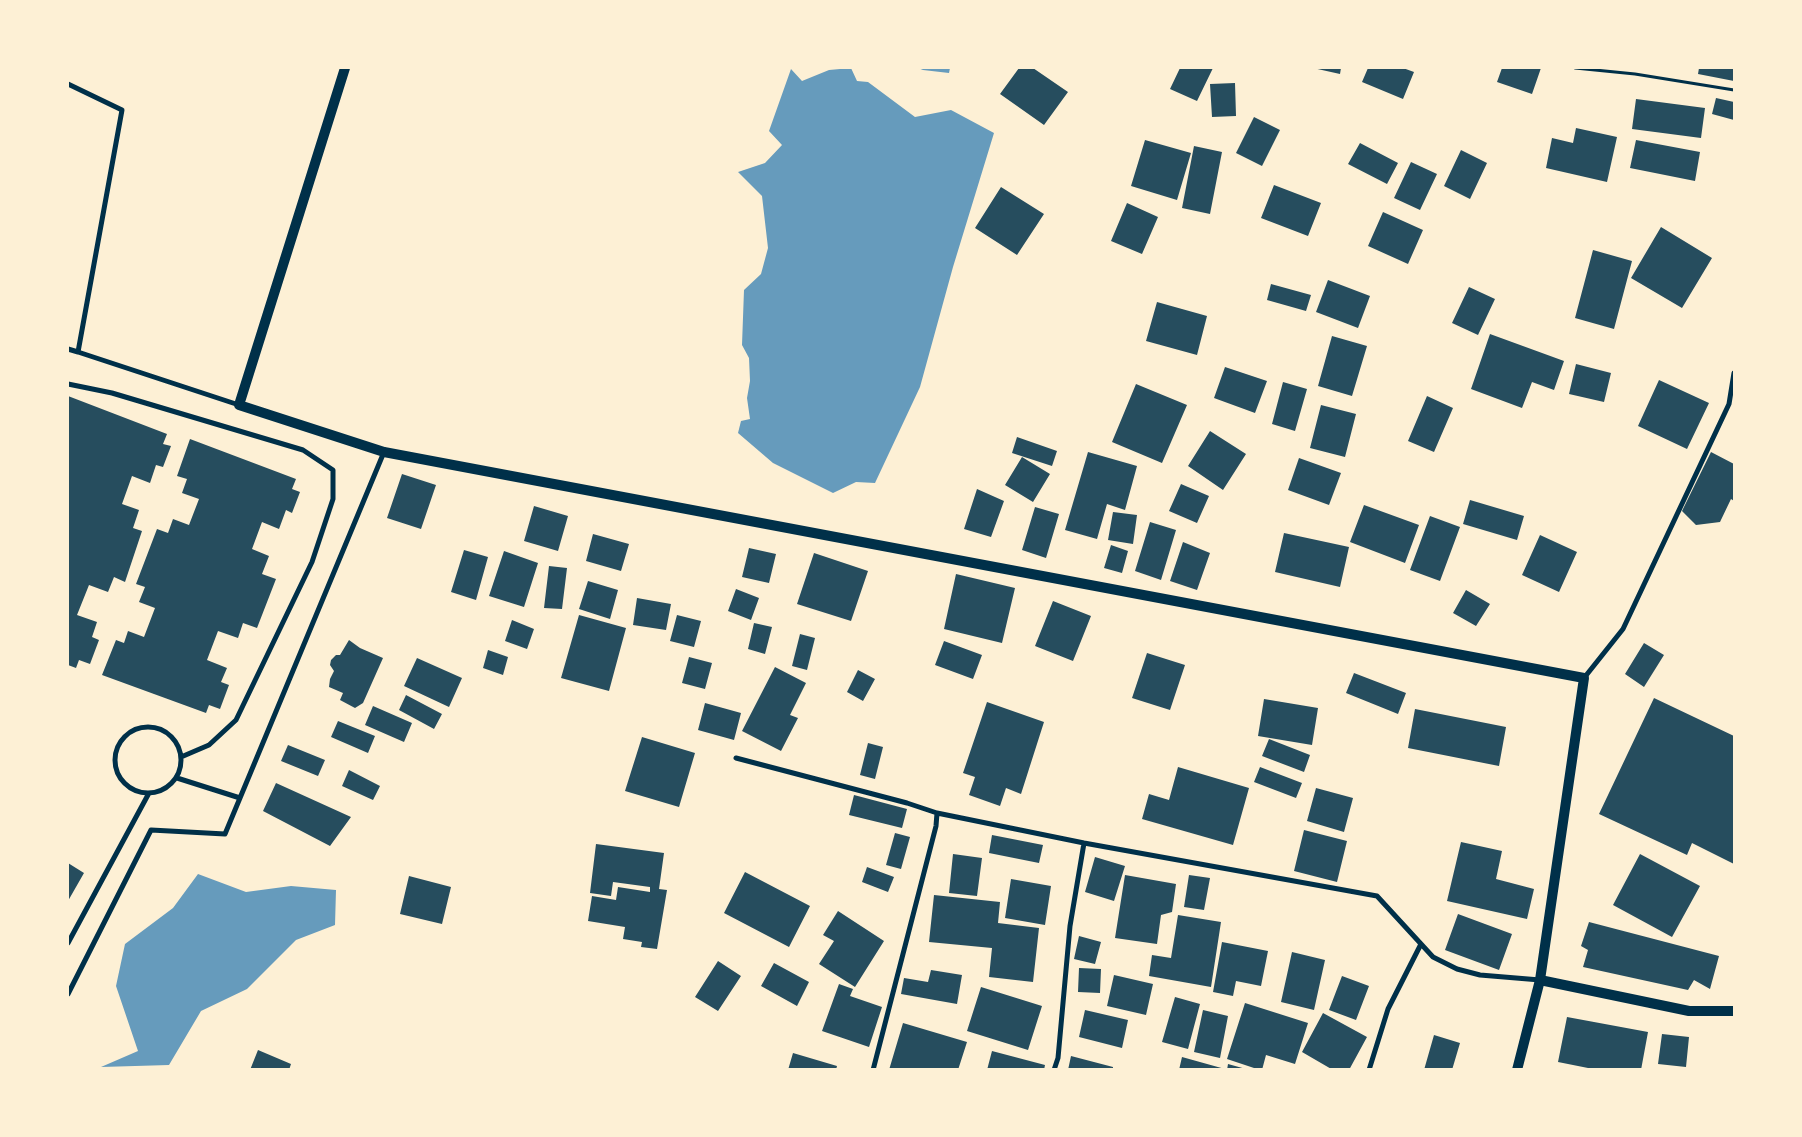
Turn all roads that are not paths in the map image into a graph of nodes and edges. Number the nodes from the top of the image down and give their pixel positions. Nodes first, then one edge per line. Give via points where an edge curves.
1 (345, 68) edge
2 (68, 84) edge
3 (68, 349) edge
4 (78, 352) junction
5 (1734, 373) edge
6 (68, 384) edge
7 (239, 405) junction
8 (1732, 405) edge
9 (384, 452) junction
10 (1584, 678) junction
11 (181, 757) junction
12 (736, 758) dead end
13 (177, 778) junction
14 (149, 793) junction
15 (240, 798) junction
16 (938, 813) junction
17 (1084, 843) junction
18 (68, 944) edge
19 (1421, 944) junction
20 (1540, 980) junction
21 (68, 994) edge
22 (1734, 1011) edge
23 (874, 1070) edge
24 (1054, 1070) edge
25 (1369, 1070) edge
26 (1517, 1070) edge

1 - 7 main road
2 - 4 street via 122,110
3 - 4 street
4 - 7 street
5 - 8 street
6 - 11 street via 112,392 303,450 333,470 333,499 312,562 236,720 209,745
7 - 9 main road
8 - 10 street via 1623,629
9 - 10 main road
9 - 15 street
10 - 20 main road
11 - 13 street
11 - 14 street via 172,737 163,730 141,727 122,738 115,758 116,770 128,787
12 - 16 street
13 - 14 street via 170,786
13 - 15 street
14 - 18 street
15 - 21 street via 225,834 151,830
16 - 17 street
16 - 23 street
17 - 19 street via 1377,896
17 - 24 street via 1070,926 1059,1048
19 - 20 street via 1433,957 1457,969 1480,975
19 - 25 street via 1388,1010
20 - 22 main road via 1689,1011
20 - 26 main road

